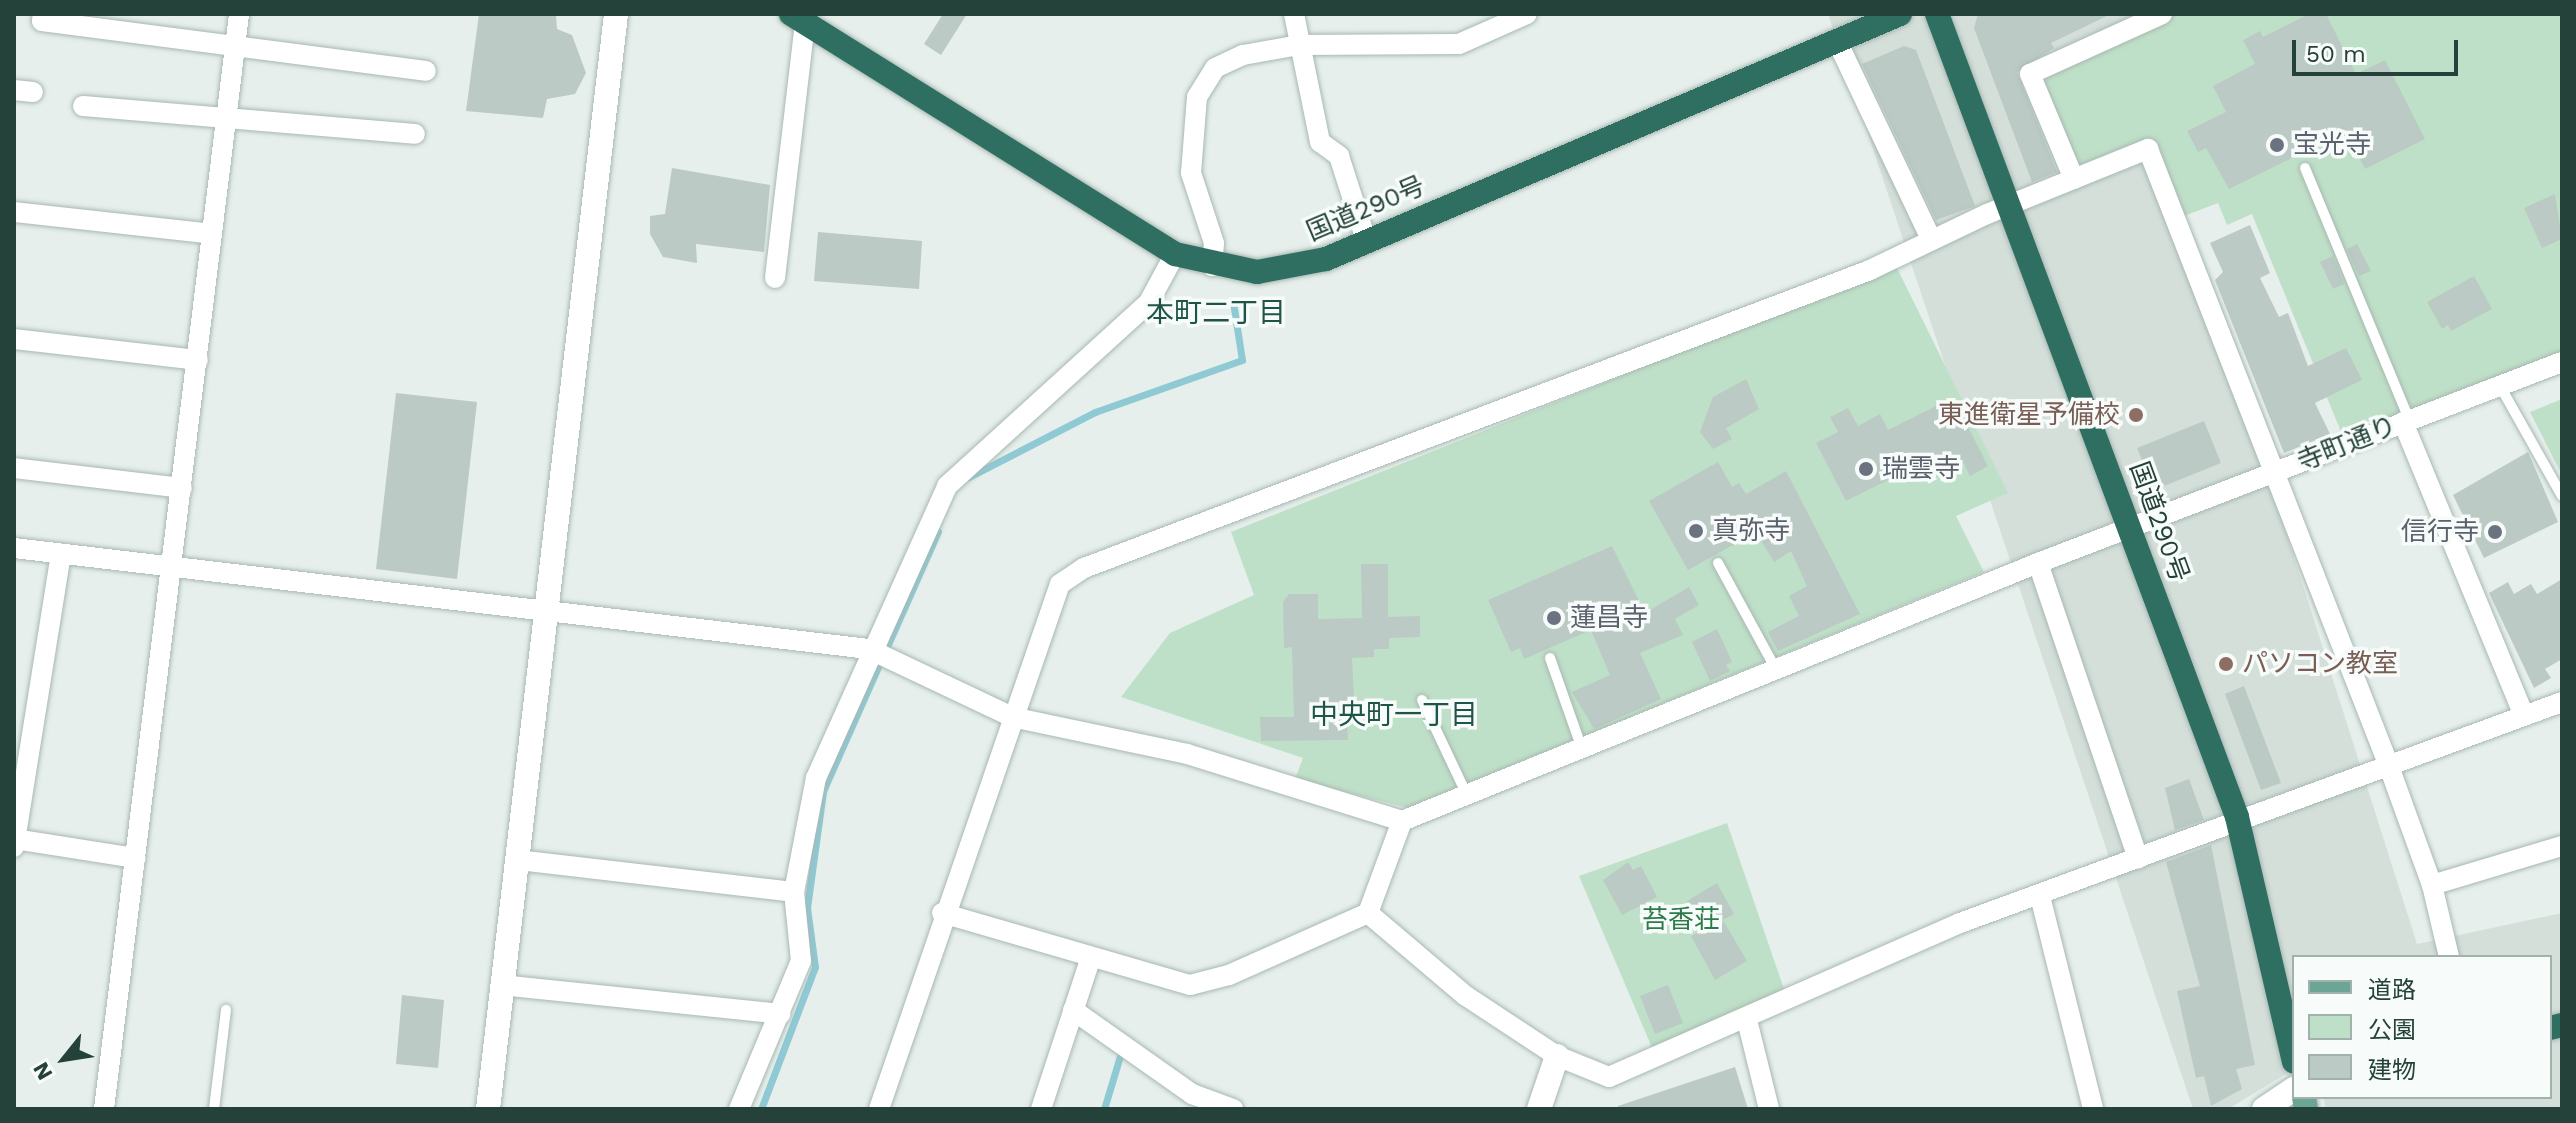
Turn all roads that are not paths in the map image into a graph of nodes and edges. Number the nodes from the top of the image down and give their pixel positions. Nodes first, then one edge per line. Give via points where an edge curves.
1 (43, 14) edge
2 (239, 14) edge
3 (616, 14) edge
4 (1294, 14) edge
5 (1527, 14) edge
6 (1900, 14) edge
7 (1937, 14) edge
8 (2162, 14) edge
9 (798, 18) edge
10 (1837, 41) junction
11 (1299, 45) junction
12 (234, 49) junction
13 (426, 71) dead end
14 (83, 106) dead end
15 (226, 115) junction
16 (415, 134) dead end
17 (2305, 168) dead end
18 (2074, 179) junction
19 (2009, 205) junction
20 (14, 212) edge
21 (212, 234) junction
22 (1931, 239) junction
23 (1366, 240) junction
24 (1175, 254) junction
25 (1212, 266) junction
26 (775, 278) dead end
27 (14, 339) edge
28 (198, 360) junction
29 (2562, 362) edge
30 (2500, 386) junction
31 (2406, 421) junction
32 (14, 468) edge
33 (2278, 473) junction
34 (182, 488) junction
35 (2562, 496) edge
36 (2132, 528) junction
37 (14, 548) edge
38 (61, 554) junction
39 (1718, 563) dead end
40 (2038, 563) junction
41 (173, 567) junction
42 (546, 611) junction
43 (869, 649) junction
44 (1550, 658) dead end
45 (1777, 671) junction
46 (1422, 700) dead end
47 (2562, 702) edge
48 (2524, 715) junction
49 (1012, 717) junction
50 (1583, 751) junction
51 (2387, 761) junction
52 (1467, 797) junction
53 (2237, 817) junction
54 (1402, 821) junction
55 (14, 839) edge
56 (2562, 846) edge
57 (14, 847) edge
58 (136, 858) junction
59 (2138, 859) junction
60 (518, 860) junction
61 (2432, 885) junction
62 (794, 892) junction
63 (2040, 896) junction
64 (942, 913) junction
65 (1368, 913) junction
66 (2449, 955) edge
67 (1090, 960) junction
68 (501, 985) junction
69 (226, 1010) dead end
70 (1073, 1010) junction
71 (780, 1014) junction
72 (1747, 1020) junction
73 (2292, 1052) edge
74 (1557, 1056) junction
75 (2292, 1090) edge
76 (104, 1109) edge
77 (214, 1109) edge
78 (488, 1109) edge
79 (739, 1109) edge
80 (879, 1109) edge
81 (1041, 1109) edge
82 (1233, 1109) edge
83 (1539, 1109) edge
84 (1769, 1109) edge
85 (2093, 1109) edge
86 (2264, 1109) edge

1 - 12 street via 42,21
2 - 12 street
3 - 42 street
4 - 11 street
5 - 11 street via 1459,44
6 - 10 highway, 国道290号
7 - 19 highway, 国道290号
8 - 18 street via 2030,74
9 - 24 highway, 国道290号
9 - 26 street
10 - 22 street
10 - 23 highway, 国道290号
11 - 23 street via 1320,142 1339,156
11 - 25 street via 1243,55 1215,68 1197,97 1191,173 1214,243
12 - 13 street
12 - 15 street
14 - 15 street
15 - 16 street
15 - 21 street
17 - 31 lane
18 - 19 street
18 - 33 street via 2148,149
19 - 22 street
19 - 36 highway, 国道290号
20 - 21 street
21 - 28 street
22 - 49 street via 1735,324 1084,568 1060,584
23 - 25 highway, 国道290号 via 1295,267 1257,272
24 - 25 highway, 国道290号
24 - 43 street via 1149,302 947,486
27 - 28 street
28 - 34 street
29 - 30 street, 寺町通り
30 - 31 street, 寺町通り
30 - 35 lane
31 - 33 street, 寺町通り
31 - 48 street
32 - 34 street
33 - 36 street, 寺町通り
33 - 51 street
34 - 41 street
36 - 40 street, 寺町通り
36 - 53 highway, 国道290号
37 - 38 street
38 - 41 street
38 - 55 street
39 - 45 lane
40 - 45 street, 寺町通り
40 - 59 street
41 - 42 street
41 - 58 street
42 - 43 street
42 - 60 street
43 - 49 street
43 - 62 street via 816,778
44 - 50 lane
45 - 50 street, 寺町通り
46 - 52 lane
47 - 48 street
48 - 51 street
49 - 54 street via 1187,754
49 - 64 street
50 - 52 street, 寺町通り
51 - 53 street
51 - 61 street
52 - 54 street, 寺町通り
53 - 59 street
53 - 73 highway, 国道290号
54 - 65 street
55 - 57 street
55 - 58 street
56 - 61 street
58 - 76 street
59 - 63 street
60 - 62 street
60 - 68 street
61 - 66 street
62 - 71 street via 801,961
63 - 72 street via 1960,923
63 - 85 street
64 - 67 street
64 - 80 street
65 - 67 street via 1229,975 1190,985
65 - 74 street via 1466,996
67 - 70 street
68 - 71 street
68 - 78 street
69 - 77 lane
70 - 81 street
70 - 82 street via 1192,1094
71 - 79 street
72 - 74 street via 1609,1077
72 - 84 street
74 - 83 street
75 - 86 street

